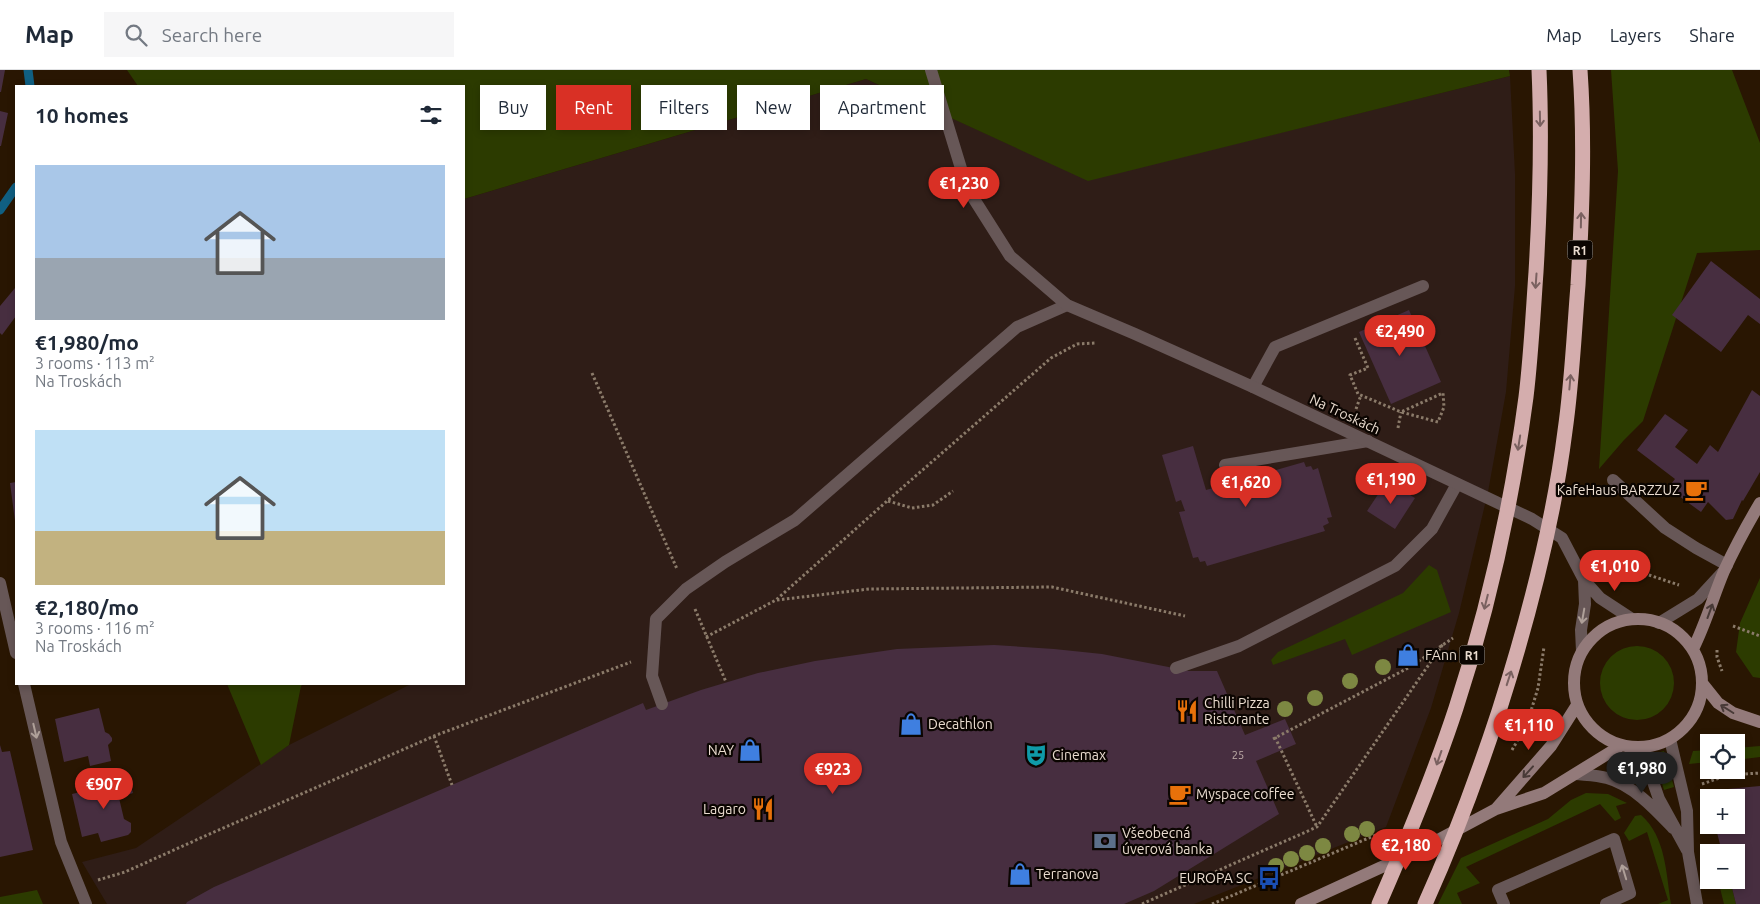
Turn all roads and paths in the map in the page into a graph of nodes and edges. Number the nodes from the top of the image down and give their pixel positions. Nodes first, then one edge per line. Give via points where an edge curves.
1 (931, 70) edge
2 (1539, 70) edge
3 (1580, 70) edge
4 (1423, 286) dead end
5 (1067, 305) junction
6 (1346, 317) junction
7 (1101, 342) dead end
8 (592, 373) dead end
9 (1253, 387) junction
10 (1361, 395) junction
11 (1356, 409) dead end
12 (1401, 412) junction
13 (1398, 428) dead end
14 (1368, 441) junction
15 (1225, 465) dead end
16 (1613, 480) dead end
17 (1457, 484) junction
18 (953, 491) dead end
19 (887, 500) junction
20 (1760, 502) edge
21 (1601, 559) dead end
22 (1726, 568) junction
23 (1584, 580) junction
24 (0, 583) edge
25 (1680, 585) dead end
26 (686, 589) junction
27 (776, 600) junction
28 (1185, 616) dead end
29 (1632, 619) junction
30 (1659, 622) junction
31 (1733, 626) dead end
32 (1460, 634) dead end
33 (1760, 636) edge
34 (706, 637) junction
35 (1718, 642) dead end
36 (1443, 644) junction
37 (15, 649) edge
38 (1693, 649) junction
39 (1582, 651) junction
40 (653, 653) junction
41 (1176, 668) dead end
42 (1723, 673) dead end
43 (726, 682) dead end
44 (1702, 683) junction
45 (24, 685) edge
46 (662, 704) dead end
47 (1577, 705) junction
48 (1760, 722) edge
49 (434, 736) junction
50 (1670, 739) junction
51 (1622, 745) junction
52 (1641, 747) junction
53 (1760, 773) edge
54 (1576, 774) junction
55 (452, 785) dead end
56 (1695, 787) dead end
57 (1496, 809) junction
58 (1317, 827) junction
59 (1673, 828) junction
60 (1688, 852) junction
61 (78, 885) junction
62 (86, 904) edge
63 (1142, 904) edge
64 (1301, 904) edge
65 (1379, 904) edge
66 (1425, 904) edge
67 (1504, 904) edge
68 (1606, 904) edge
69 (1698, 904) edge

1 - 5 street, Na Troskách via 967,188 1010,256
2 -> 65 highway, R1 via 1539,228 1526,395 1513,481 1479,634 1456,707 1430,783
66 -> 3 highway, R1 via 1471,795 1520,645 1556,488 1566,430 1581,230
4 - 6 street
5 - 9 street, Na Troskách
5 - 26 street via 1018,327 795,520
6 - 9 street via 1275,347
6 - 10 path via 1368,368 1350,375
7 - 19 path via 1077,344 1051,358
8 - 26 path
9 - 14 street, Na Troskách
10 - 11 path
10 - 12 path
12 - 12 path via 1438,422 1444,407 1443,393
12 - 13 path
14 - 15 street
14 - 17 street, Na Troskách
16 - 22 street via 1665,528
17 - 23 street, Na Troskách via 1532,519 1562,538
17 - 41 street via 1432,529 1395,566 1240,646
18 - 19 path via 933,505 912,508
19 - 27 path
20 - 22 street
21 - 25 path
22 - 30 street via 1698,599
38 -> 22 street
23 - 29 street, Na Troskách via 1600,598
23 -> 39 street, Na Troskách
24 - 37 street
26 - 34 path
26 - 40 street via 656,619
27 - 28 path via 869,588 1052,587
27 - 34 path
29 - 30 street
29 - 39 street via 1612,624 1595,635
30 - 38 street via 1677,632
31 - 33 path
32 - 36 path
34 - 43 path
35 - 42 path via 1717,657
36 - 58 path
36 - 58 path via 1410,667 1274,738
38 - 44 street
39 - 47 street via 1575,668 1573,687
40 - 46 street via 652,676
40 - 49 path
48 -> 44 street via 1733,713 1718,703
44 - 50 street via 1695,711 1687,724
45 -> 61 street via 61,842
47 - 51 street via 1587,723 1602,736
47 -> 57 street via 1551,746
49 - 55 path
49 - 61 path via 125,872
50 - 52 street
50 - 60 street via 1687,811
51 - 52 street
51 - 54 street
52 - 59 street
53 - 56 path via 1728,776
54 - 57 street via 1544,793
54 - 59 street via 1607,778 1628,786
57 - 64 street via 1421,850
58 - 63 path
59 - 60 street
60 - 69 street
61 - 62 street
68 -> 67 street via 1630,893 1614,839 1498,890

